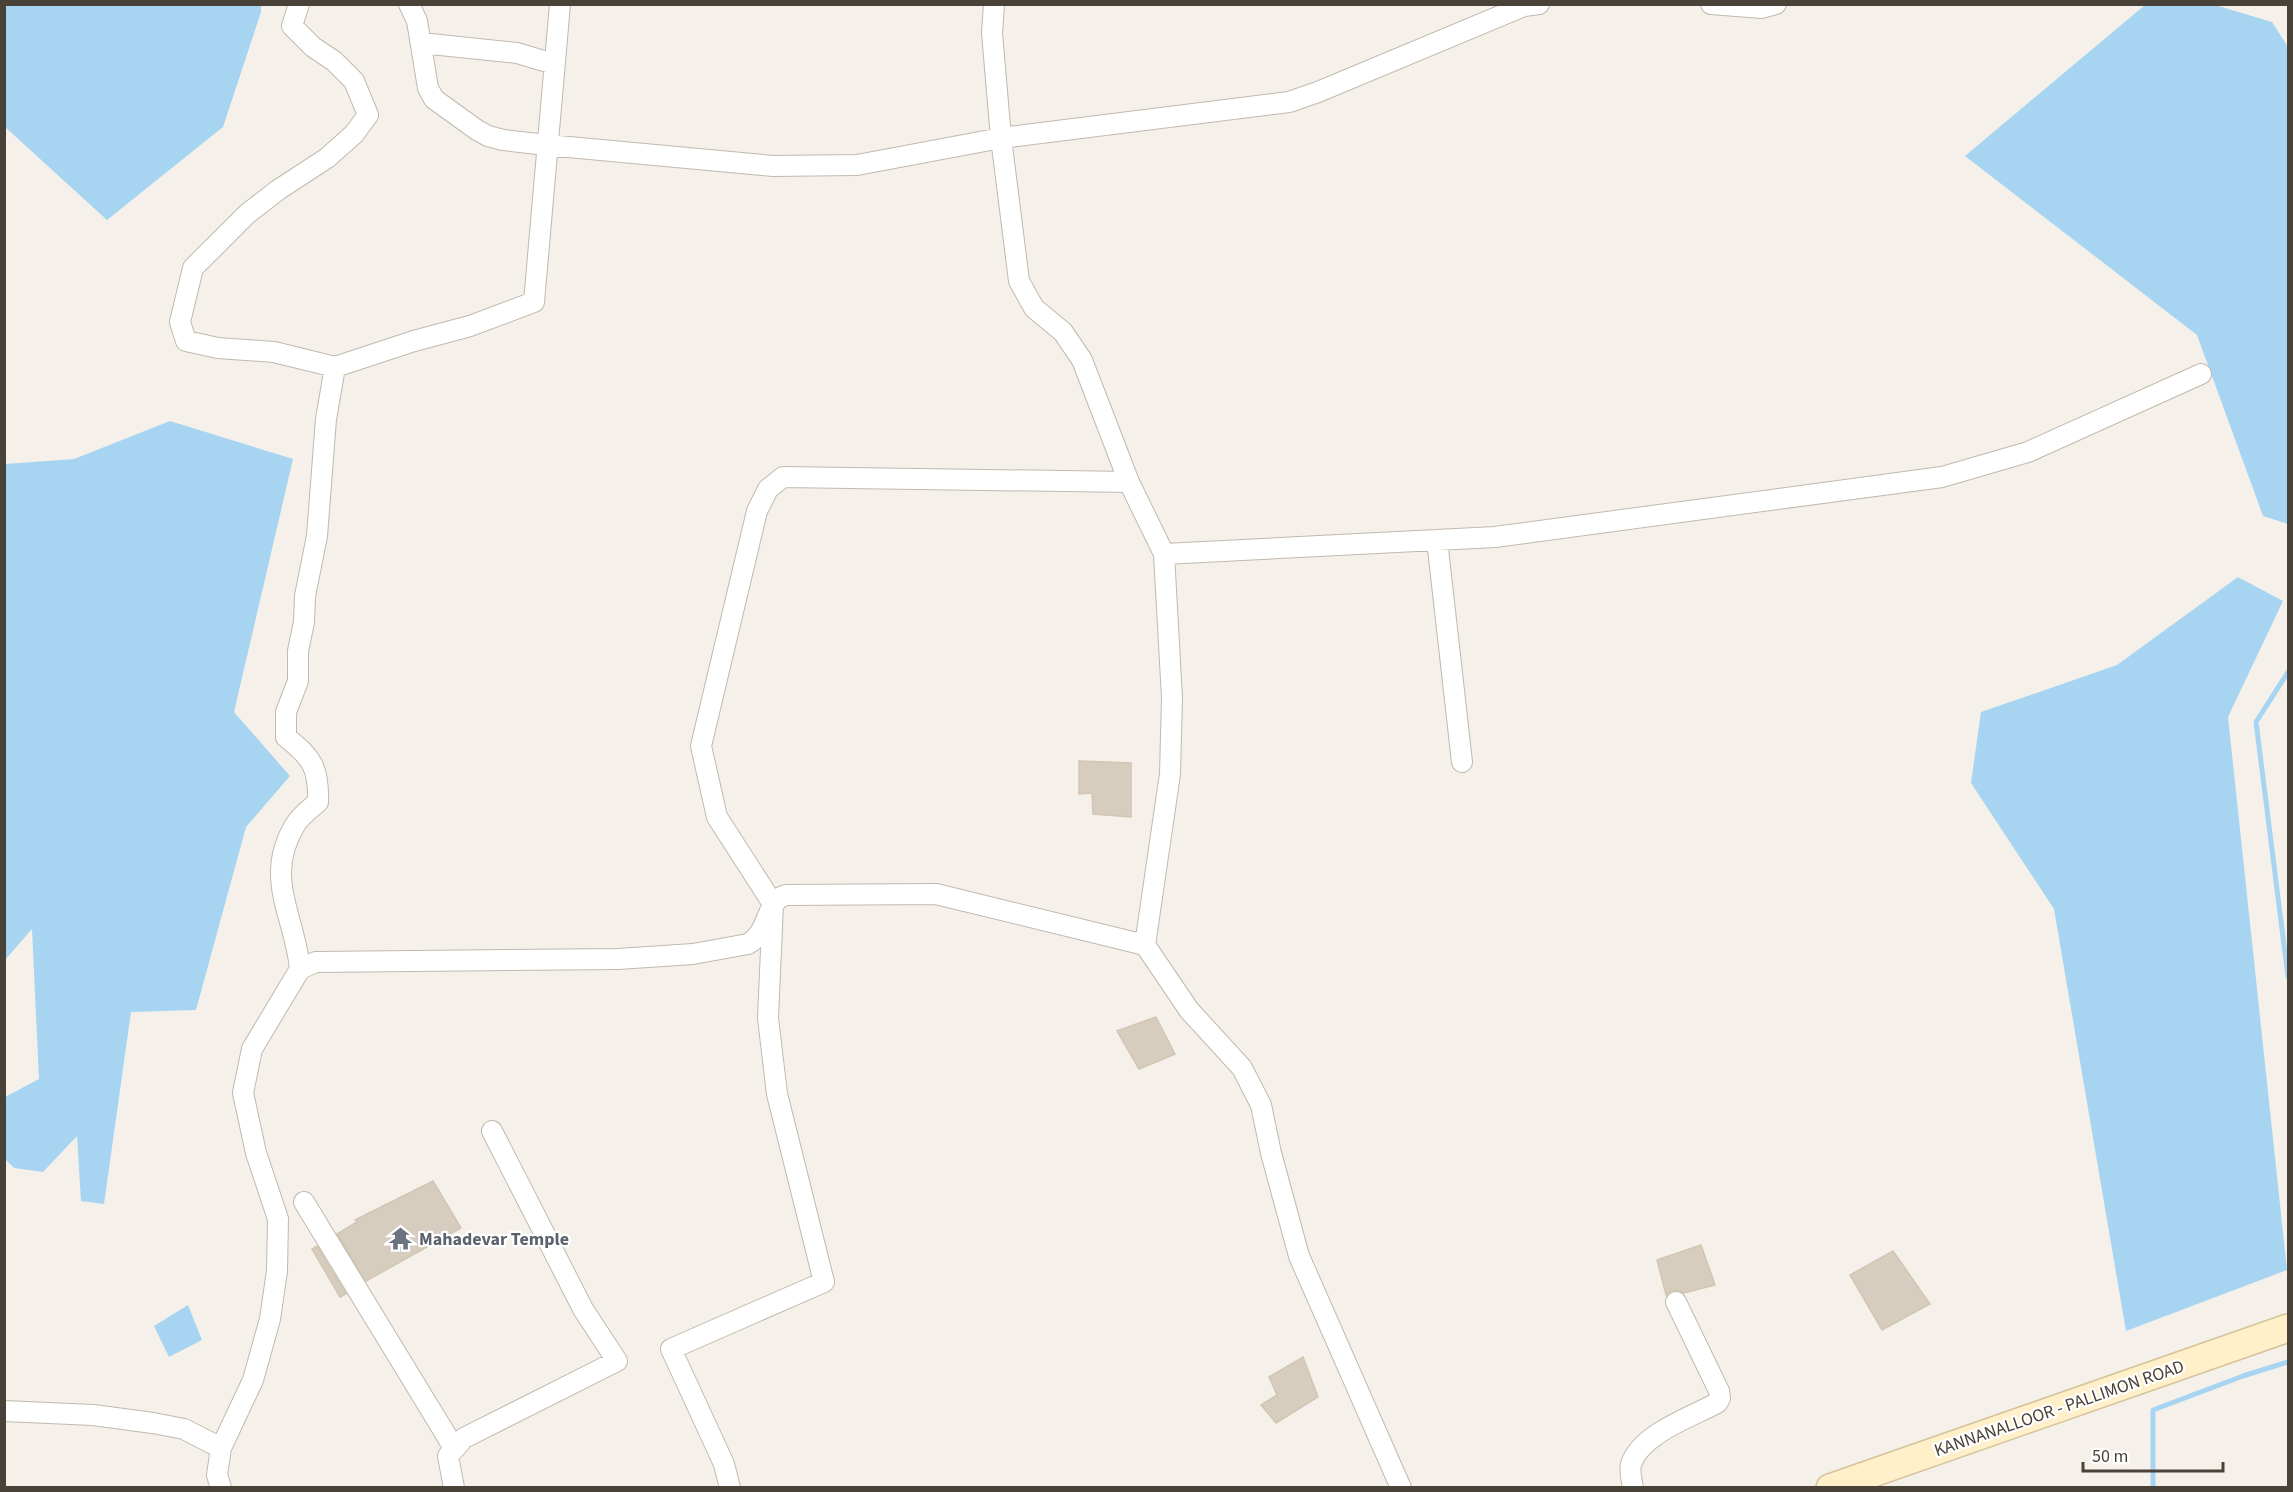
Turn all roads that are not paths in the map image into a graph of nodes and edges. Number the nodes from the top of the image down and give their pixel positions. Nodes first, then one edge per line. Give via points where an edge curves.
1 (299, 4) edge
2 (409, 4) edge
3 (560, 4) edge
4 (994, 4) edge
5 (1539, 4) edge
6 (1711, 4) edge
7 (1776, 4) edge
8 (421, 43) junction
9 (554, 64) junction
10 (1001, 138) junction
11 (547, 145) junction
12 (335, 367) junction
13 (2200, 374) dead end
14 (1129, 482) junction
15 (1437, 540) junction
16 (1164, 554) junction
17 (1462, 762) dead end
18 (773, 904) junction
19 (1145, 945) junction
20 (300, 969) junction
21 (492, 1131) dead end
22 (304, 1202) dead end
23 (1676, 1302) dead end
24 (2289, 1328) edge
25 (4, 1411) edge
26 (221, 1448) junction
27 (454, 1448) junction
28 (222, 1488) edge
29 (454, 1488) edge
30 (730, 1488) edge
31 (1401, 1488) edge
32 (1633, 1488) edge
33 (1830, 1488) edge

1 - 12 street via 292,26 354,81 368,115 333,153 247,214 193,268 180,322 186,341 274,352
2 - 8 street
3 - 9 street
4 - 10 street via 992,33
5 - 10 street via 1524,6 1289,102
6 - 7 street via 1762,8
8 - 9 street via 517,52
8 - 11 street via 428,88 434,99 488,136
9 - 11 street
10 - 11 street via 857,165 773,166
10 - 14 street via 1018,281 1034,308 1063,332 1082,360
11 - 12 street via 534,302
12 - 20 street via 325,430 318,536 298,651 298,681 286,712 286,736 305,753 318,779 318,802 296,823 283,850 279,873
13 - 15 street via 2028,452 1942,477 1495,537
14 - 16 street
14 - 18 street via 783,477 768,489 757,510 701,746 717,817
15 - 16 street
15 - 17 street
16 - 19 street via 1172,698 1170,774
18 - 19 street via 786,895 936,894
18 - 20 street via 755,940 693,954 618,959 316,962
18 - 30 street via 768,1018 777,1094 824,1282 671,1348 724,1464
19 - 31 street via 1190,1010 1242,1068 1261,1105 1299,1256
20 - 26 street via 252,1049 243,1094 256,1153 278,1219 277,1271 270,1319 253,1380
21 - 27 street via 583,1310 617,1361 464,1438
22 - 27 street
23 - 32 street via 1720,1398 1639,1449 1631,1465
24 - 33 street, KANNANALLOOR - PALLIMON ROAD
25 - 26 street via 93,1415 153,1423 184,1429
26 - 28 street via 217,1475
27 - 29 street via 448,1456

